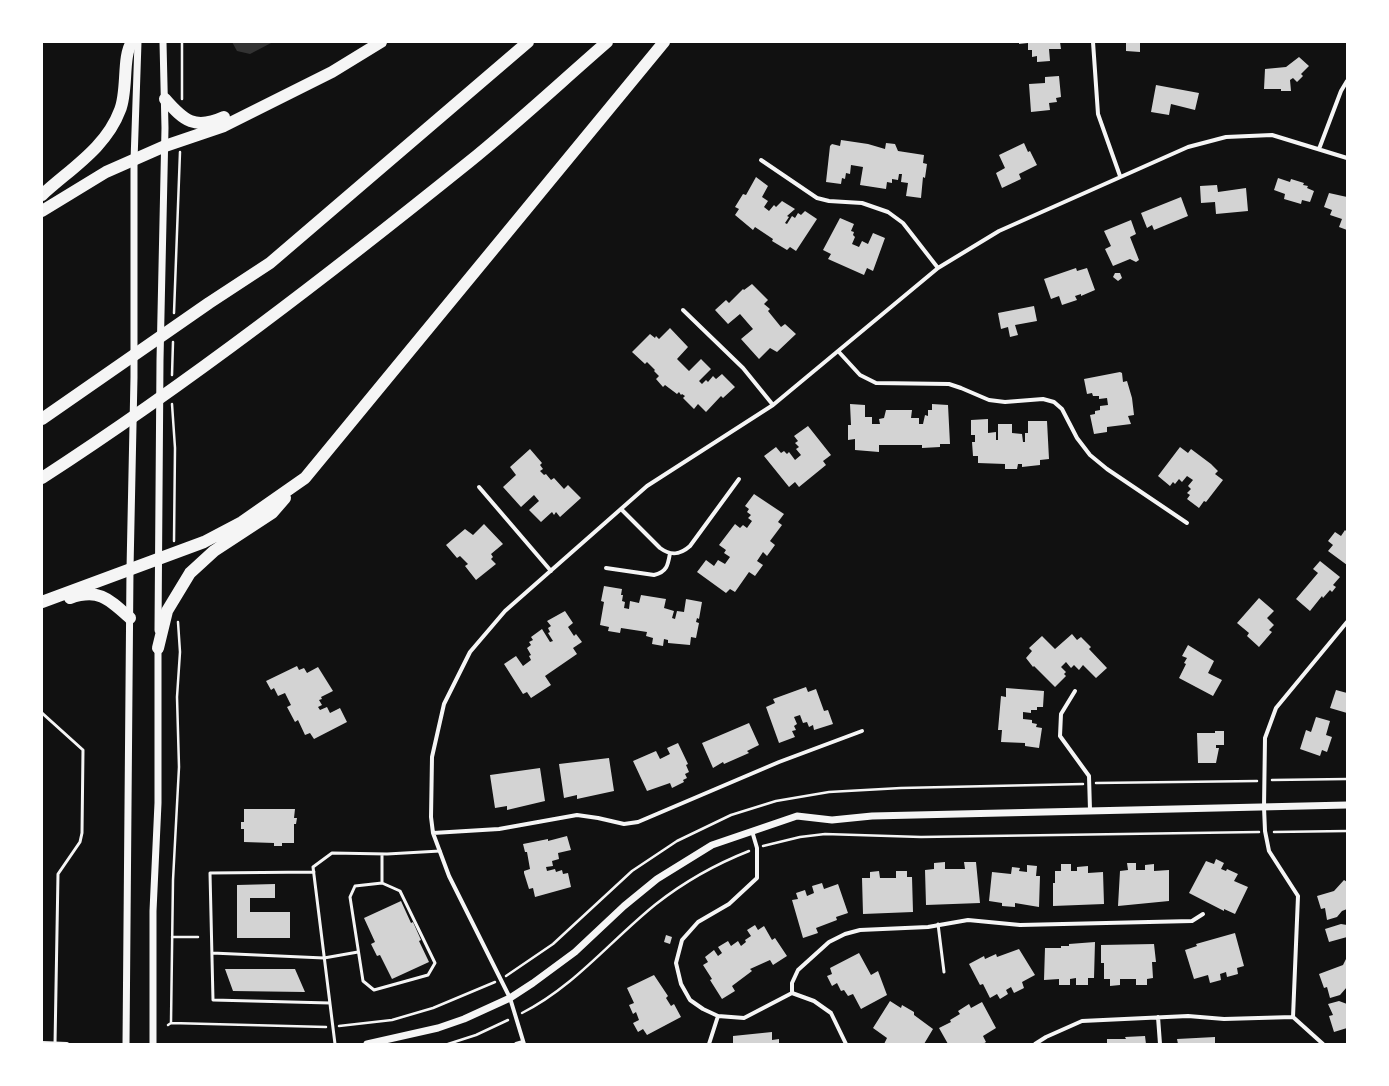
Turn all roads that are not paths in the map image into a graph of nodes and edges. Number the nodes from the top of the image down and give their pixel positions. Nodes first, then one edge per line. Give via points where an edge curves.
1 (132, 42) edge
2 (138, 42) edge
3 (163, 42) edge
4 (381, 42) edge
5 (528, 42) edge
6 (607, 42) edge
7 (664, 42) edge
8 (1093, 42) edge
9 (1347, 81) edge
10 (297, 90) junction
11 (165, 99) junction
12 (165, 146) junction
13 (1319, 149) junction
14 (1347, 158) edge
15 (761, 160) dead end
16 (134, 161) junction
17 (1120, 176) junction
18 (42, 195) edge
19 (42, 211) edge
20 (938, 268) junction
21 (683, 310) dead end
22 (838, 351) junction
23 (773, 404) junction
24 (42, 419) edge
25 (42, 478) edge
26 (739, 479) dead end
27 (479, 487) dead end
28 (294, 488) junction
29 (621, 509) junction
30 (1187, 523) dead end
31 (670, 553) junction
32 (158, 558) junction
33 (606, 568) dead end
34 (130, 569) junction
35 (550, 571) junction
36 (42, 602) edge
37 (42, 607) edge
38 (130, 618) junction
39 (1347, 622) edge
40 (158, 648) junction
41 (1075, 691) dead end
42 (42, 713) edge
43 (862, 731) dead end
44 (1347, 805) edge
45 (1264, 807) junction
46 (1090, 810) junction
47 (752, 831) junction
48 (433, 833) junction
49 (440, 851) junction
50 (382, 854) junction
51 (314, 872) junction
52 (382, 883) junction
53 (1203, 914) dead end
54 (938, 924) junction
55 (358, 952) junction
56 (212, 953) junction
57 (324, 958) junction
58 (944, 972) dead end
59 (792, 993) junction
60 (510, 998) junction
61 (330, 1003) junction
62 (718, 1016) junction
63 (1158, 1017) junction
64 (1293, 1017) junction
65 (42, 1043) edge
66 (523, 1043) edge
67 (54, 1044) edge
68 (65, 1044) edge
69 (126, 1044) edge
70 (153, 1044) edge
71 (335, 1044) edge
72 (366, 1044) edge
73 (516, 1044) edge
74 (709, 1044) edge
75 (846, 1044) edge
76 (1035, 1044) edge
77 (1160, 1044) edge
78 (1323, 1044) edge

1 - 18 highway via 127,52 126,89 115,120 94,151
2 - 16 street
3 - 11 street
4 - 10 highway
5 - 24 highway via 270,263
6 - 25 highway via 470,161 309,287 84,451
7 - 28 highway via 320,460
8 - 17 street via 1098,114
9 - 13 street
10 - 11 highway via 289,89 215,121 200,124 180,116
10 - 12 highway via 224,126
11 - 12 street
12 - 16 highway
12 - 32 street via 161,250
13 - 14 street
13 - 17 street via 1272,135 1226,137 1188,147
15 - 20 street via 817,198 862,203 888,212 903,223
16 - 19 highway via 106,172
16 - 34 street via 134,377
17 - 20 street via 999,230
20 - 22 street
21 - 23 street via 743,368
22 - 23 street
22 - 30 street via 860,375 876,383 949,384 989,400 1005,402 1043,399 1054,402 1062,409 1077,438 1090,455
23 - 29 street via 647,486
26 - 31 street via 690,546 684,552
27 - 35 street
28 - 32 highway via 242,522 204,542
28 - 40 highway via 272,513 214,551 190,572 167,611
29 - 31 street via 660,548
29 - 35 street
31 - 33 street via 667,568 662,573 654,575
32 - 34 highway
32 - 40 street
34 - 36 highway
34 - 38 street
35 - 48 street via 505,611 470,652 444,704 432,757
37 - 38 highway via 78,595 91,594 104,596
38 - 69 street
39 - 45 street via 1276,708 1265,738
40 - 70 street
41 - 46 street via 1061,714 1060,736 1089,776
42 - 67 lane via 84,750 80,842 58,874 57,881
43 - 48 street via 779,762 638,822 624,824 577,815 499,829
44 - 45 street
45 - 46 street
45 - 64 street via 1269,851 1298,896
46 - 47 street via 872,816 832,820 797,816
47 - 60 street via 712,845 657,879 575,952
47 - 62 street via 757,848 757,878 729,904 698,922 682,940 676,963 681,984 690,1000 703,1010
48 - 49 street
49 - 50 lane
49 - 60 street via 458,894
50 - 51 lane via 332,854 313,867
50 - 52 lane
51 - 56 lane via 210,873
51 - 57 lane
52 - 55 lane via 356,886 350,897
52 - 55 lane via 400,891 435,963 428,976 374,990 363,981
53 - 54 street via 1192,921 1020,925 968,920
54 - 58 lane
54 - 59 street via 928,927 860,930 845,934 829,942 798,970 792,983
55 - 57 lane
56 - 57 lane
56 - 61 lane via 213,1000
57 - 61 lane
59 - 62 street via 744,1018
59 - 75 street via 814,1001 831,1013
60 - 66 street
60 - 72 street via 438,1028
61 - 71 lane
62 - 74 street
63 - 64 street
63 - 76 street via 1082,1021
63 - 77 street
64 - 78 street
65 - 67 street
66 - 73 street
67 - 68 street

